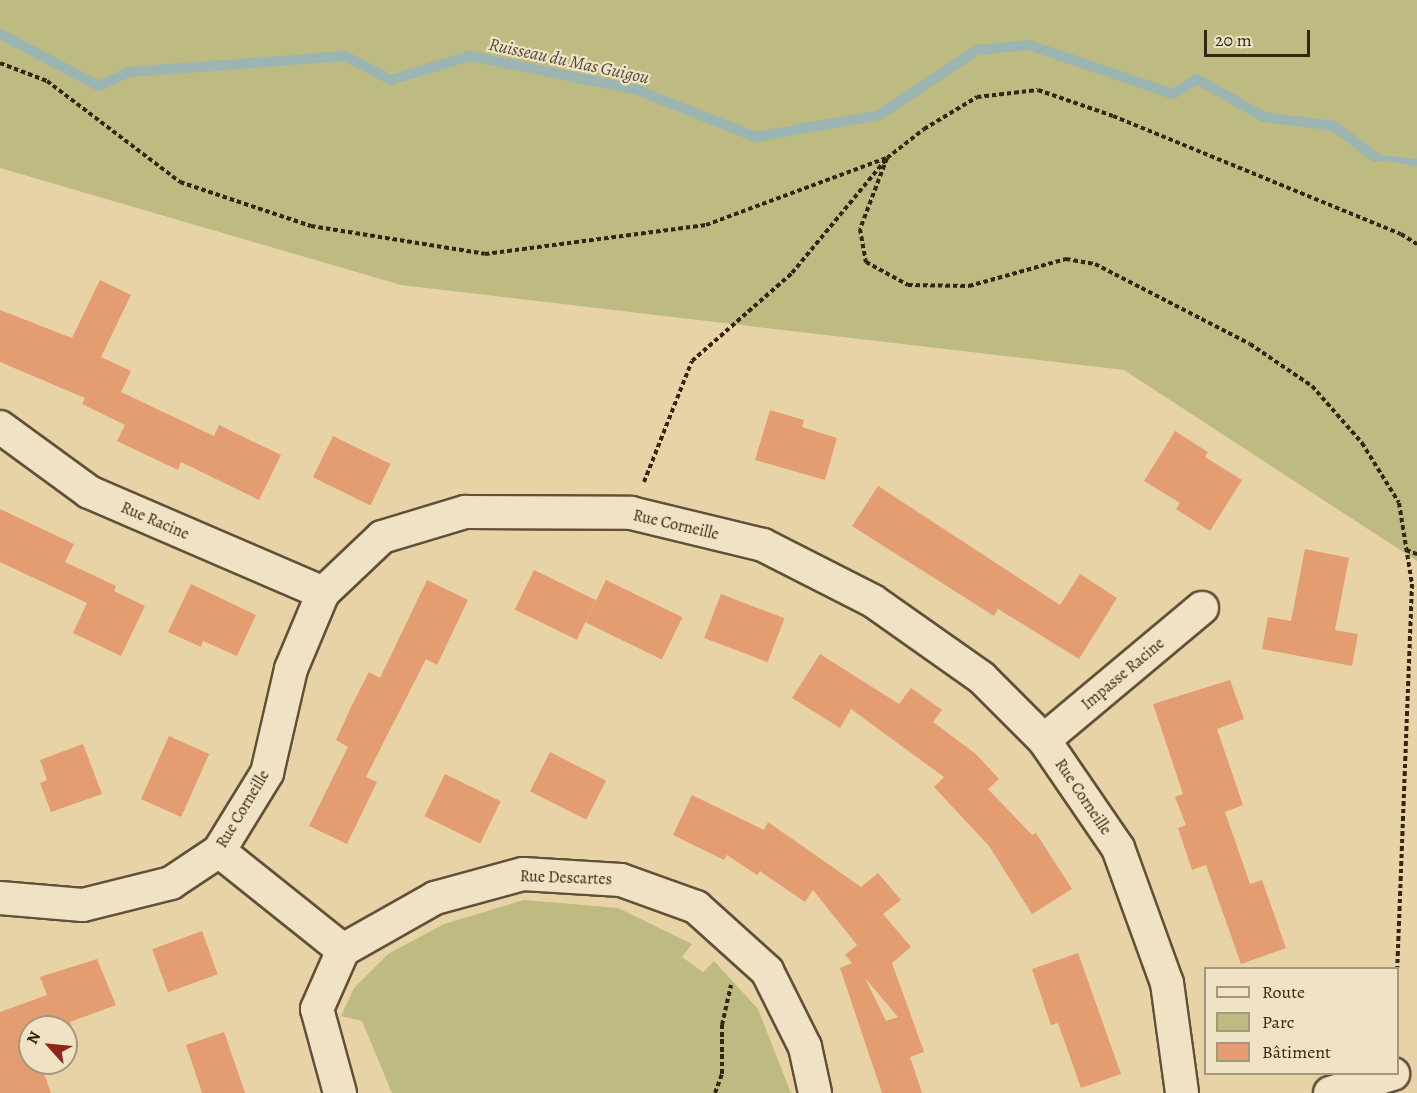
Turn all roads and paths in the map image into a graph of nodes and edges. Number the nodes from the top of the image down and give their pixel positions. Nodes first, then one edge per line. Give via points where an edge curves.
1 (0, 63) edge
2 (887, 158) junction
3 (1417, 244) edge
4 (0, 427) edge
5 (631, 513) junction
6 (1406, 550) junction
7 (1417, 554) edge
8 (323, 593) junction
9 (1202, 608) dead end
10 (1044, 740) junction
11 (219, 850) junction
12 (0, 898) edge
13 (343, 950) junction
14 (748, 955) junction
15 (1397, 967) edge
16 (1390, 1075) edge
17 (340, 1093) edge
18 (715, 1093) edge
19 (815, 1093) edge
20 (1182, 1093) edge
21 (1330, 1093) edge

1 - 2 path via 47,81 180,182 311,226 486,254 706,225
2 - 3 path via 924,129 977,97 1038,90 1113,116 1401,234
2 - 5 path via 792,273 692,361
2 - 6 path via 860,229 866,262 908,285 969,286 1066,259 1095,264 1250,344 1312,386 1362,443 1399,503
4 - 8 street, Rue Racine via 89,492
5 - 8 street, Rue Corneille via 465,512 382,537
5 - 10 street, Rue Corneille via 763,545 873,602 982,678
6 - 7 path
6 - 15 path via 1412,584
8 - 11 street, Rue Corneille via 291,669 267,773
9 - 10 street, Impasse Racine
10 - 20 street, Rue Corneille via 1118,848 1167,982
11 - 12 street, Rue Corneille via 171,883 83,905
11 - 13 street
13 - 14 street, Rue Descartes via 435,898 523,874 621,880 664,895 696,907
13 - 17 street via 317,1009
14 - 18 path via 728,991 722,1025 722,1074
14 - 19 street, Rue Descartes via 767,971 805,1047
16 - 21 street

